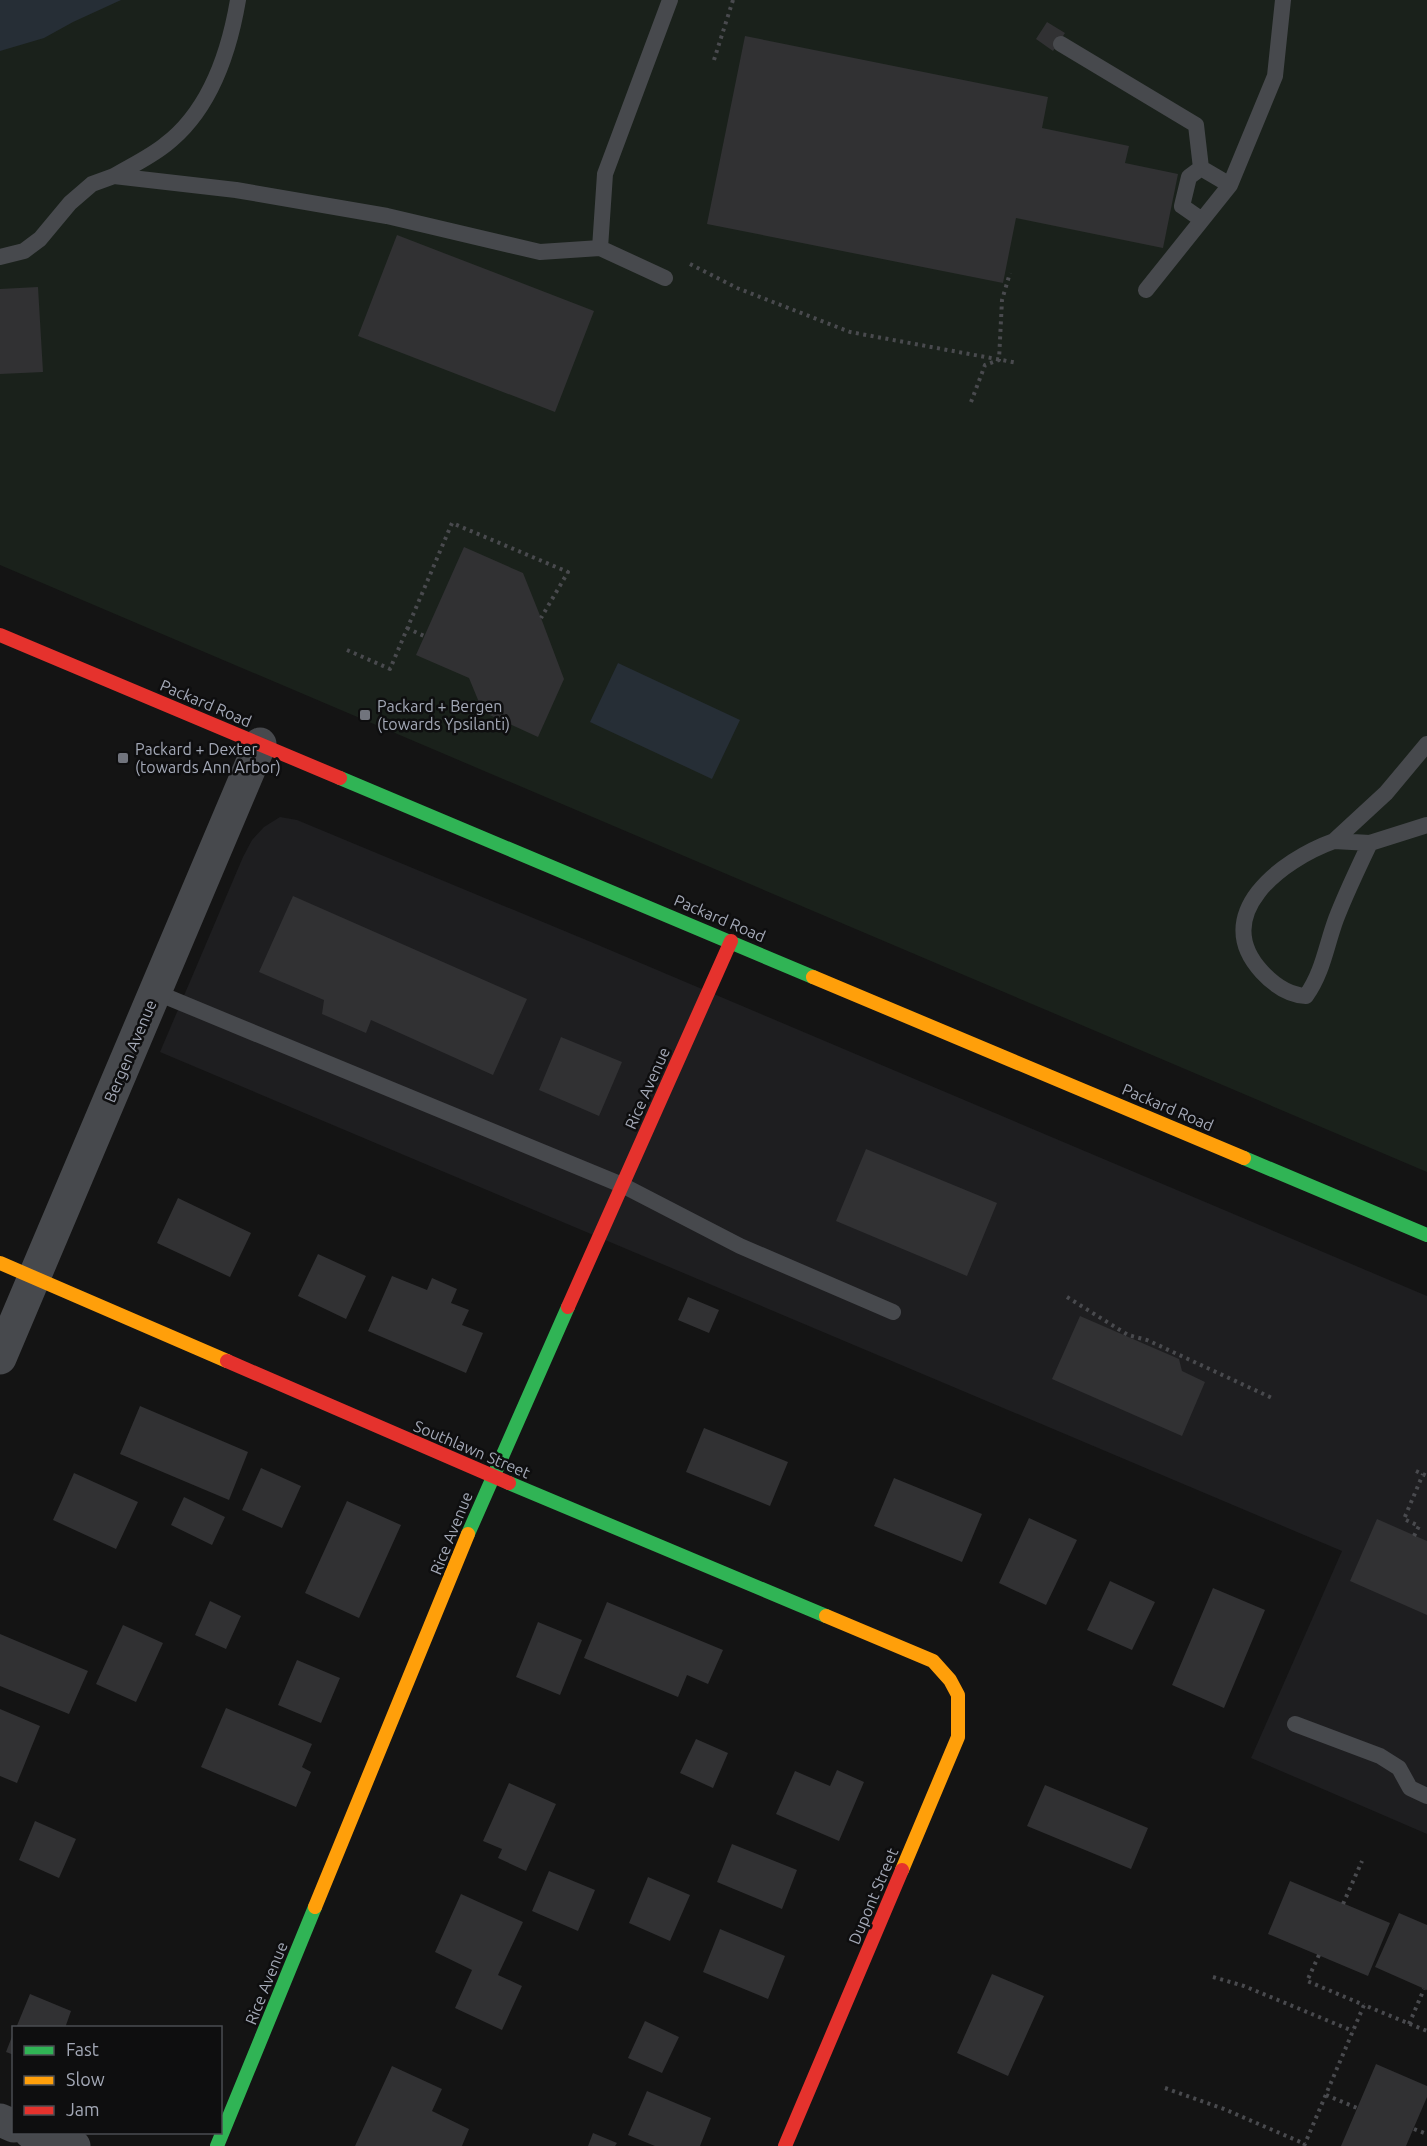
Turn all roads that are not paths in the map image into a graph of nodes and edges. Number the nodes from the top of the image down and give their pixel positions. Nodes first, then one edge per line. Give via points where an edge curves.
1 (238, 0) edge
2 (670, 0) edge
3 (1283, 0) edge
4 (1061, 44) dead end
5 (1202, 168) junction
6 (114, 176) junction
7 (1230, 185) junction
8 (1202, 220) junction
9 (600, 248) junction
10 (0, 257) edge
11 (665, 278) dead end
12 (1146, 290) dead end
13 (0, 635) edge
14 (260, 744) junction
15 (1427, 744) edge
16 (1427, 825) edge
17 (1334, 841) junction
18 (1370, 843) junction
19 (731, 941) junction
20 (155, 992) junction
21 (622, 1185) junction
22 (1427, 1234) edge
23 (0, 1263) edge
24 (34, 1278) junction
25 (893, 1312) dead end
26 (0, 1358) edge
27 (492, 1476) junction
28 (933, 1661) joint
29 (1295, 1724) dead end
30 (1427, 1796) edge
31 (33, 2134) edge
32 (74, 2146) edge
33 (218, 2146) edge
34 (784, 2146) edge

1 - 6 lane via 231,43 215,82 192,118 166,145
2 - 9 lane via 604,174
3 - 7 lane via 1275,76
4 - 5 lane via 1196,125
5 - 7 lane
5 - 8 lane via 1189,177 1182,206
6 - 9 lane via 236,190 387,216 540,252
6 - 10 lane via 92,184 24,251
7 - 8 lane
8 - 12 lane
9 - 11 lane
13 - 14 street, Packard Road
14 - 19 street, Packard Road
14 - 20 street, Bergen Avenue
15 - 17 lane via 1386,793
16 - 18 lane
17 - 18 lane
17 - 18 lane via 1307,851 1278,871 1251,901 1242,936 1252,961 1292,995 1306,996 1314,984 1335,922
19 - 21 street, Rice Avenue
19 - 22 street, Packard Road
20 - 21 lane
20 - 24 street, Bergen Avenue
21 - 25 lane via 740,1246
21 - 27 street, Rice Avenue
23 - 24 street, Southlawn Street
24 - 26 street, Bergen Avenue
24 - 27 street, Southlawn Street
27 - 28 street, Southlawn Street
27 - 33 street, Rice Avenue
28 - 34 street, Dupont Street via 954,1683 960,1707 958,1737
29 - 30 lane via 1380,1756 1399,1768 1410,1788
31 - 32 street

